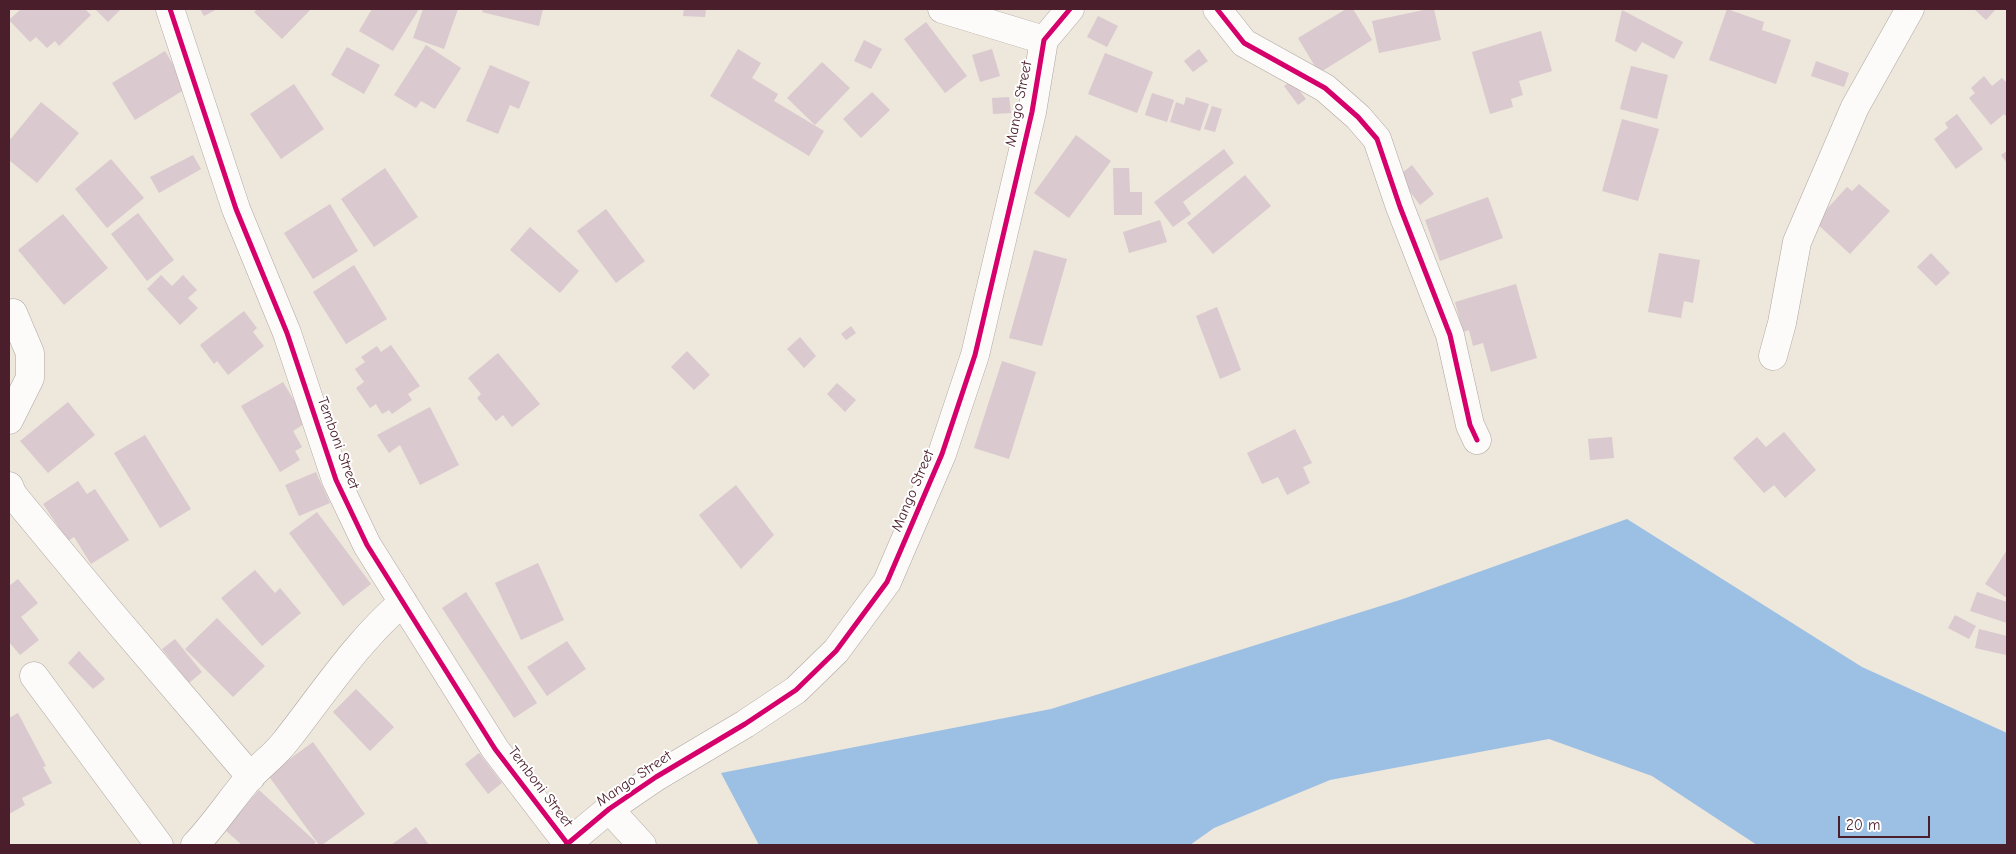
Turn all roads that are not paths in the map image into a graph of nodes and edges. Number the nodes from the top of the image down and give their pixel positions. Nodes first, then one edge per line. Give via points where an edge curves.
1 (170, 9) edge
2 (942, 9) edge
3 (1070, 9) edge
4 (1217, 9) edge
5 (1910, 9) edge
6 (1044, 40) junction
7 (13, 313) dead end
8 (1773, 356) dead end
9 (9, 420) edge
10 (1477, 440) dead end
11 (9, 486) edge
12 (403, 602) junction
13 (34, 676) dead end
14 (251, 777) junction
15 (609, 809) junction
16 (566, 844) edge
17 (159, 845) edge
18 (195, 845) edge
19 (642, 845) edge

1 - 12 street, Temboni Street via 236,209 287,333 336,480 367,545
2 - 6 street
3 - 6 street
4 - 10 street via 1244,43 1325,88 1377,139 1450,336 1470,425
5 - 8 street via 1855,108 1797,242
6 - 15 street, Mango Street via 1032,112 975,355 942,454 887,582 836,651 796,690
7 - 9 street via 30,353 30,378
11 - 14 street via 13,495 110,612
12 - 14 street via 348,658 284,744
12 - 16 street, Temboni Street via 496,749
13 - 17 street
14 - 18 street
15 - 16 street, Mango Street
15 - 19 street

